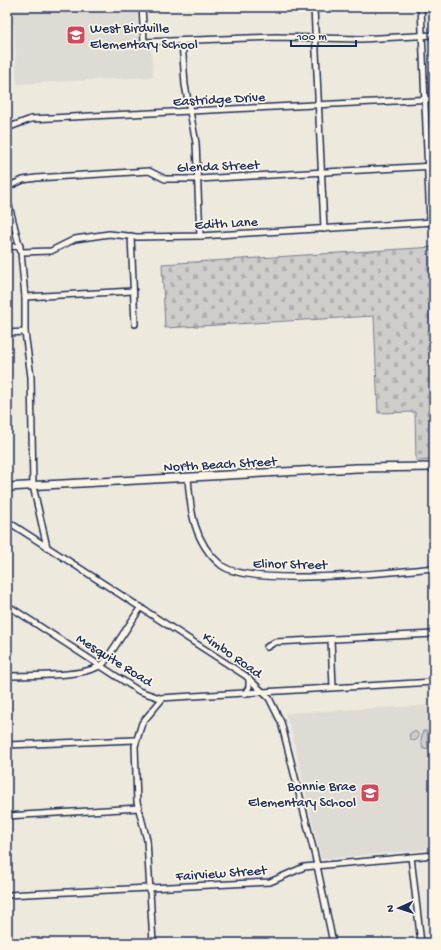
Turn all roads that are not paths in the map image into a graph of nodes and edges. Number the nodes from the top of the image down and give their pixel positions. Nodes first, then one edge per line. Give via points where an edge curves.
1 (142, 7) edge
2 (314, 7) edge
3 (421, 7) edge
4 (422, 35) junction
5 (434, 35) edge
6 (316, 40) junction
7 (182, 41) junction
8 (434, 99) edge
9 (424, 100) junction
10 (318, 104) junction
11 (189, 112) junction
12 (7, 128) edge
13 (426, 166) junction
14 (434, 166) edge
15 (321, 172) junction
16 (198, 179) junction
17 (7, 187) edge
18 (7, 198) edge
19 (432, 222) edge
20 (324, 229) junction
21 (131, 236) junction
22 (200, 236) junction
23 (20, 246) junction
24 (7, 247) edge
25 (22, 252) junction
26 (133, 291) junction
27 (26, 298) junction
28 (135, 324) dead end
29 (25, 332) junction
30 (7, 333) edge
31 (434, 467) edge
32 (188, 477) junction
33 (34, 486) junction
34 (7, 487) edge
35 (7, 521) edge
36 (47, 547) junction
37 (434, 568) edge
38 (7, 605) edge
39 (142, 607) junction
40 (434, 634) edge
41 (331, 639) junction
42 (267, 647) dead end
43 (101, 665) junction
44 (7, 676) edge
45 (249, 678) junction
46 (434, 682) edge
47 (333, 687) junction
48 (264, 692) junction
49 (245, 694) junction
50 (163, 698) junction
51 (135, 740) junction
52 (7, 745) edge
53 (138, 808) junction
54 (7, 816) edge
55 (434, 855) edge
56 (411, 857) junction
57 (316, 865) junction
58 (150, 888) junction
59 (7, 895) edge
60 (152, 943) edge
61 (333, 943) edge
62 (421, 943) edge

1 - 7 street via 144,42
2 - 6 street
3 - 4 street
4 - 5 street
4 - 6 street
4 - 9 street
6 - 7 street via 276,37
6 - 10 street
7 - 11 street
8 - 9 street, Eastridge Drive
9 - 10 street, Eastridge Drive
9 - 13 street
10 - 11 street, Eastridge Drive
10 - 15 street
11 - 12 street, Eastridge Drive via 31,119
11 - 16 street via 196,143
13 - 14 street, Glenda Street
13 - 15 street, Glenda Street
13 - 19 street
15 - 16 street, Glenda Street
15 - 20 street
16 - 17 street, Glenda Street via 166,179 150,171 36,178
16 - 22 street
18 - 23 street
19 - 20 street, Edith Lane
20 - 22 street, Edith Lane
21 - 22 street, Edith Lane
21 - 25 street, Edith Lane via 109,234 86,237 74,239 51,251
21 - 26 street
23 - 24 street
23 - 25 street
25 - 27 street
26 - 27 street
26 - 28 street
27 - 29 street
29 - 30 street
29 - 33 street via 31,377
31 - 32 main road, North Beach Street
32 - 33 main road, North Beach Street
32 - 37 street, Elinor Street via 192,516 200,540 221,565 234,572 276,577
33 - 34 main road, North Beach Street
33 - 36 street
35 - 36 street, Kimbo Road
36 - 39 street, Kimbo Road
38 - 43 street, Mesquite Road
39 - 43 street
39 - 45 street, Kimbo Road
40 - 41 street
41 - 42 street via 275,642
41 - 47 street
43 - 44 street via 82,672
43 - 50 street, Mesquite Road via 143,693
45 - 48 street, Kimbo Road
45 - 49 street via 249,687
46 - 47 street, Mesquite Road
47 - 48 street, Mesquite Road
48 - 49 street, Mesquite Road
48 - 57 street, Kimbo Road via 276,708 281,722
49 - 50 street, Mesquite Road
50 - 51 street via 142,723
51 - 52 street
51 - 53 street
53 - 54 street
53 - 58 street via 146,832
55 - 56 street, Fairview Street
56 - 57 street, Fairview Street
56 - 62 street
57 - 58 street, Fairview Street via 304,867 270,882
57 - 61 street, Kimbo Road
58 - 59 street, Fairview Street
58 - 60 street

